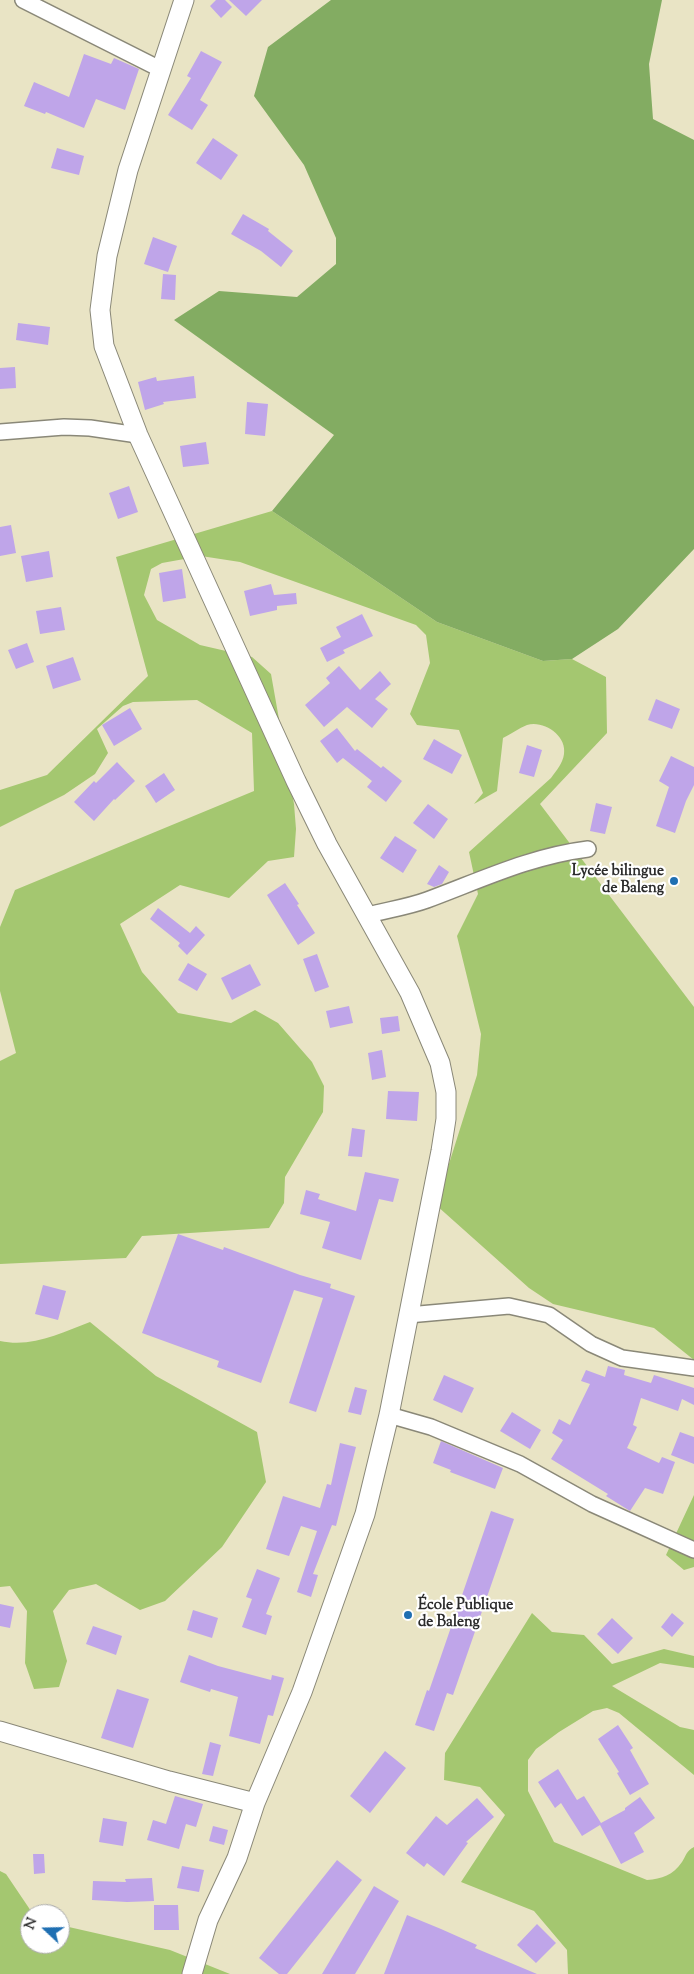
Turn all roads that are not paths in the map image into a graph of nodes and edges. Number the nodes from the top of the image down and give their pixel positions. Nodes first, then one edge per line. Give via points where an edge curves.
1 (23, 0) edge
2 (184, 0) edge
3 (160, 70) junction
4 (0, 432) edge
5 (138, 435) junction
6 (588, 849) dead end
7 (368, 915) junction
8 (408, 1315) junction
9 (694, 1368) edge
10 (389, 1415) junction
11 (694, 1550) edge
12 (0, 1731) edge
13 (256, 1803) junction
14 (192, 1974) edge

1 - 3 street
2 - 3 street
3 - 5 street via 128,170 107,256 100,310 104,346
4 - 5 street via 64,427
5 - 7 street via 296,781 327,844
6 - 7 street via 518,864 425,900
7 - 8 street via 410,993 440,1063 446,1092 441,1151
8 - 9 street via 509,1306 549,1315 591,1344 622,1358
8 - 10 street
10 - 11 street via 431,1427 520,1464 592,1504
10 - 13 street via 365,1514 302,1692
12 - 13 street via 168,1781
13 - 14 street via 237,1858 208,1920

